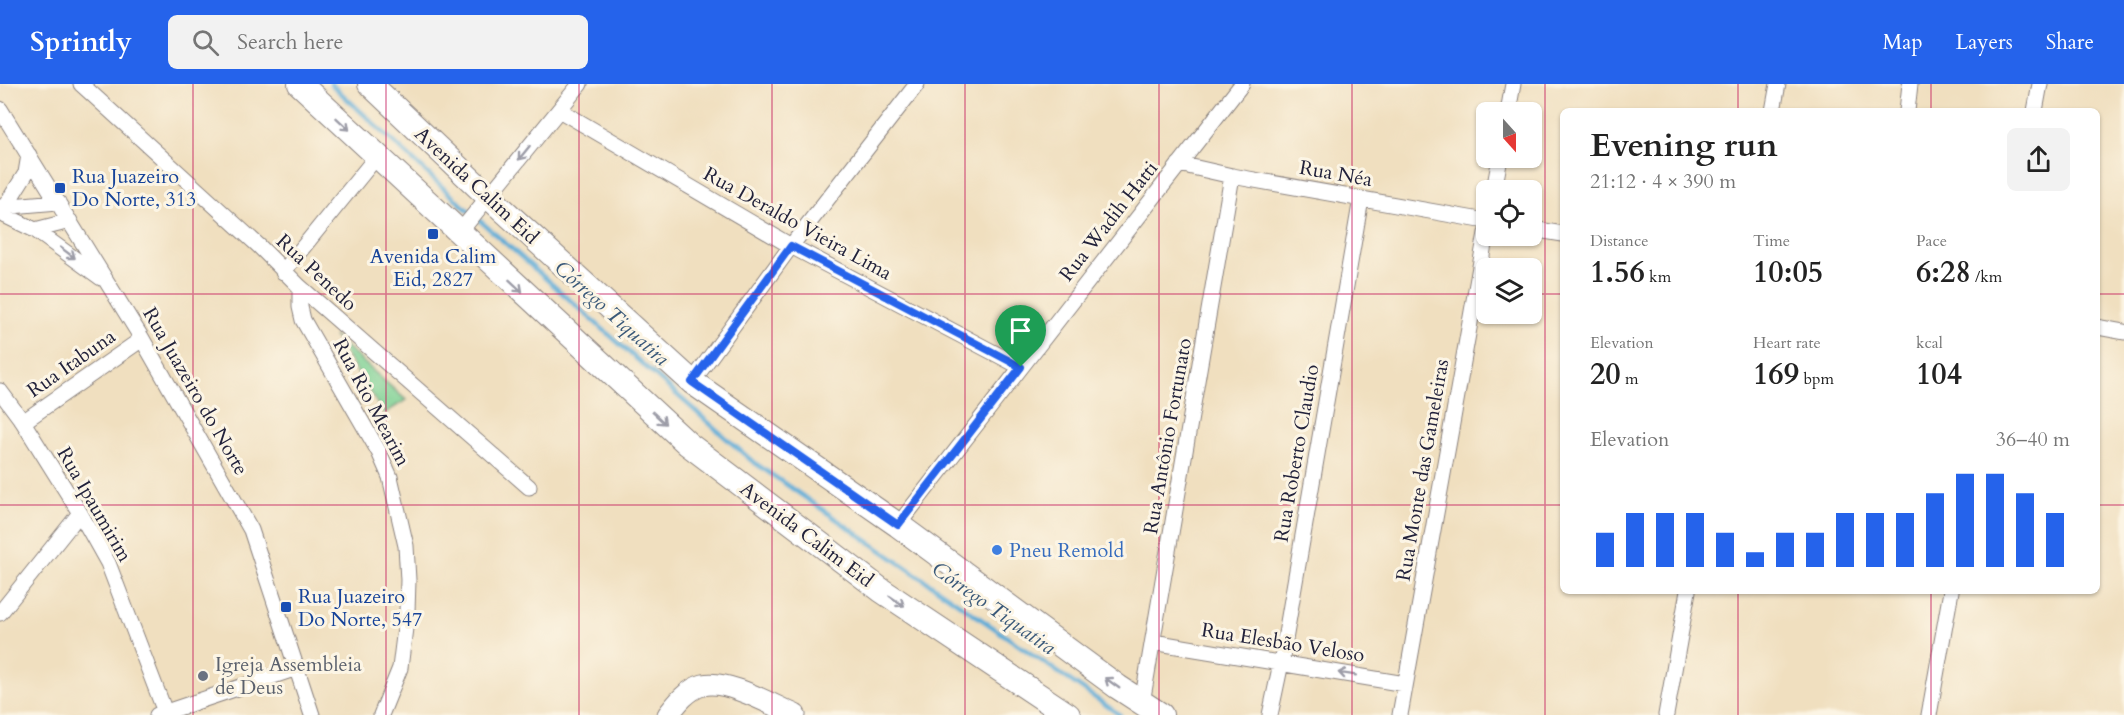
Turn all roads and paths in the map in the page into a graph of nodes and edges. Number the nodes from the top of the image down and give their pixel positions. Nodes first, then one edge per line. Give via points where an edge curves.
1 (81, 84) edge
2 (300, 84) edge
3 (370, 84) edge
4 (580, 84) edge
5 (917, 84) edge
6 (1242, 84) edge
7 (1513, 84) edge
8 (1778, 84) edge
9 (1910, 84) edge
10 (2040, 84) edge
11 (1510, 102) edge
12 (0, 108) edge
13 (1774, 108) edge
14 (1907, 108) edge
15 (2036, 108) edge
16 (559, 110) junction
17 (29, 155) junction
18 (377, 156) junction
19 (1179, 164) junction
20 (1232, 176) junction
21 (1361, 199) junction
22 (58, 202) junction
23 (484, 202) junction
24 (2, 208) edge
25 (1476, 219) edge
26 (70, 221) junction
27 (463, 228) junction
28 (35, 230) junction
29 (1542, 231) edge
30 (1560, 234) edge
31 (791, 246) junction
32 (1484, 246) edge
33 (283, 272) junction
34 (109, 284) junction
35 (300, 287) junction
36 (2100, 328) edge
37 (2124, 332) edge
38 (142, 339) junction
39 (1021, 367) junction
40 (692, 382) junction
41 (0, 391) edge
42 (24, 422) junction
43 (529, 487) dead end
44 (80, 513) junction
45 (898, 525) junction
46 (1687, 594) edge
47 (1950, 594) edge
48 (0, 613) edge
49 (1153, 642) junction
50 (1281, 663) junction
51 (297, 668) junction
52 (1405, 684) junction
53 (1152, 709) edge
54 (161, 714) edge
55 (312, 715) edge
56 (381, 715) edge
57 (668, 715) edge
58 (795, 715) edge
59 (1068, 715) edge
60 (1270, 715) edge
61 (1400, 715) edge
62 (1666, 715) edge
63 (1929, 715) edge

1 - 33 street, Rua Penedo
2 -> 18 main road, Avenida Calim Eid
3 - 23 main road, Avenida Calim Eid
4 - 16 street
5 - 31 street
6 - 19 street, Rua Wadih Hatti
7 - 11 street
8 - 13 street
9 - 14 street
10 - 15 street
12 - 17 street, Rua Juazeiro do Norte
16 -> 23 street
16 - 31 street, Rua Deraldo Vieira Lima
17 - 22 street, Rua Juazeiro do Norte
17 - 24 street via 26,173
18 - 27 main road, Avenida Calim Eid
18 - 33 street
19 - 20 street, Rua Néa
19 - 39 street, Rua Wadih Hatti
20 - 21 street, Rua Néa
20 - 49 street, Rua Antônio Fortunato
21 - 25 street, Rua Néa
21 - 50 street, Rua Roberto Claudio
22 - 24 street
22 - 26 street, Rua Juazeiro do Norte
23 - 27 street
23 - 40 main road, Avenida Calim Eid
24 - 28 street
26 - 28 street
26 - 34 street, Rua Juazeiro do Norte
27 -> 59 main road, Avenida Calim Eid via 688,444 881,590
28 -> 34 street
29 - 30 street
31 - 39 street, Rua Deraldo Vieira Lima
31 - 40 street
32 - 52 street, Rua Monte das Gameleiras
33 - 35 street, Rua Penedo
34 - 38 street, Rua Juazeiro do Norte
35 - 43 street, Rua Penedo
35 - 56 street, Rua Rio Mearim via 303,320 390,477 406,546 407,612 400,668
36 - 37 street
38 - 42 street, Rua Itabuna
38 - 51 street, Rua Juazeiro do Norte via 251,530
39 - 45 street, Rua Wadih Hatti
40 - 45 main road, Avenida Calim Eid
41 - 42 street, Rua Ipaumirim
42 - 44 street, Rua Ipaumirim
44 - 48 street
44 - 54 street, Rua Ipaumirim via 108,563
53 -> 45 main road, Avenida Calim Eid
46 - 62 street
47 - 63 street
49 - 50 street, Rua Elesbão Veloso
49 - 53 street, Rua Antônio Fortunato
52 -> 50 street, Rua Elesbão Veloso
50 - 60 street, Rua Roberto Claudio
51 - 54 street
51 - 55 street, Rua Juazeiro do Norte
52 - 61 street, Rua Monte das Gameleiras
57 - 58 street via 691,691 714,684

